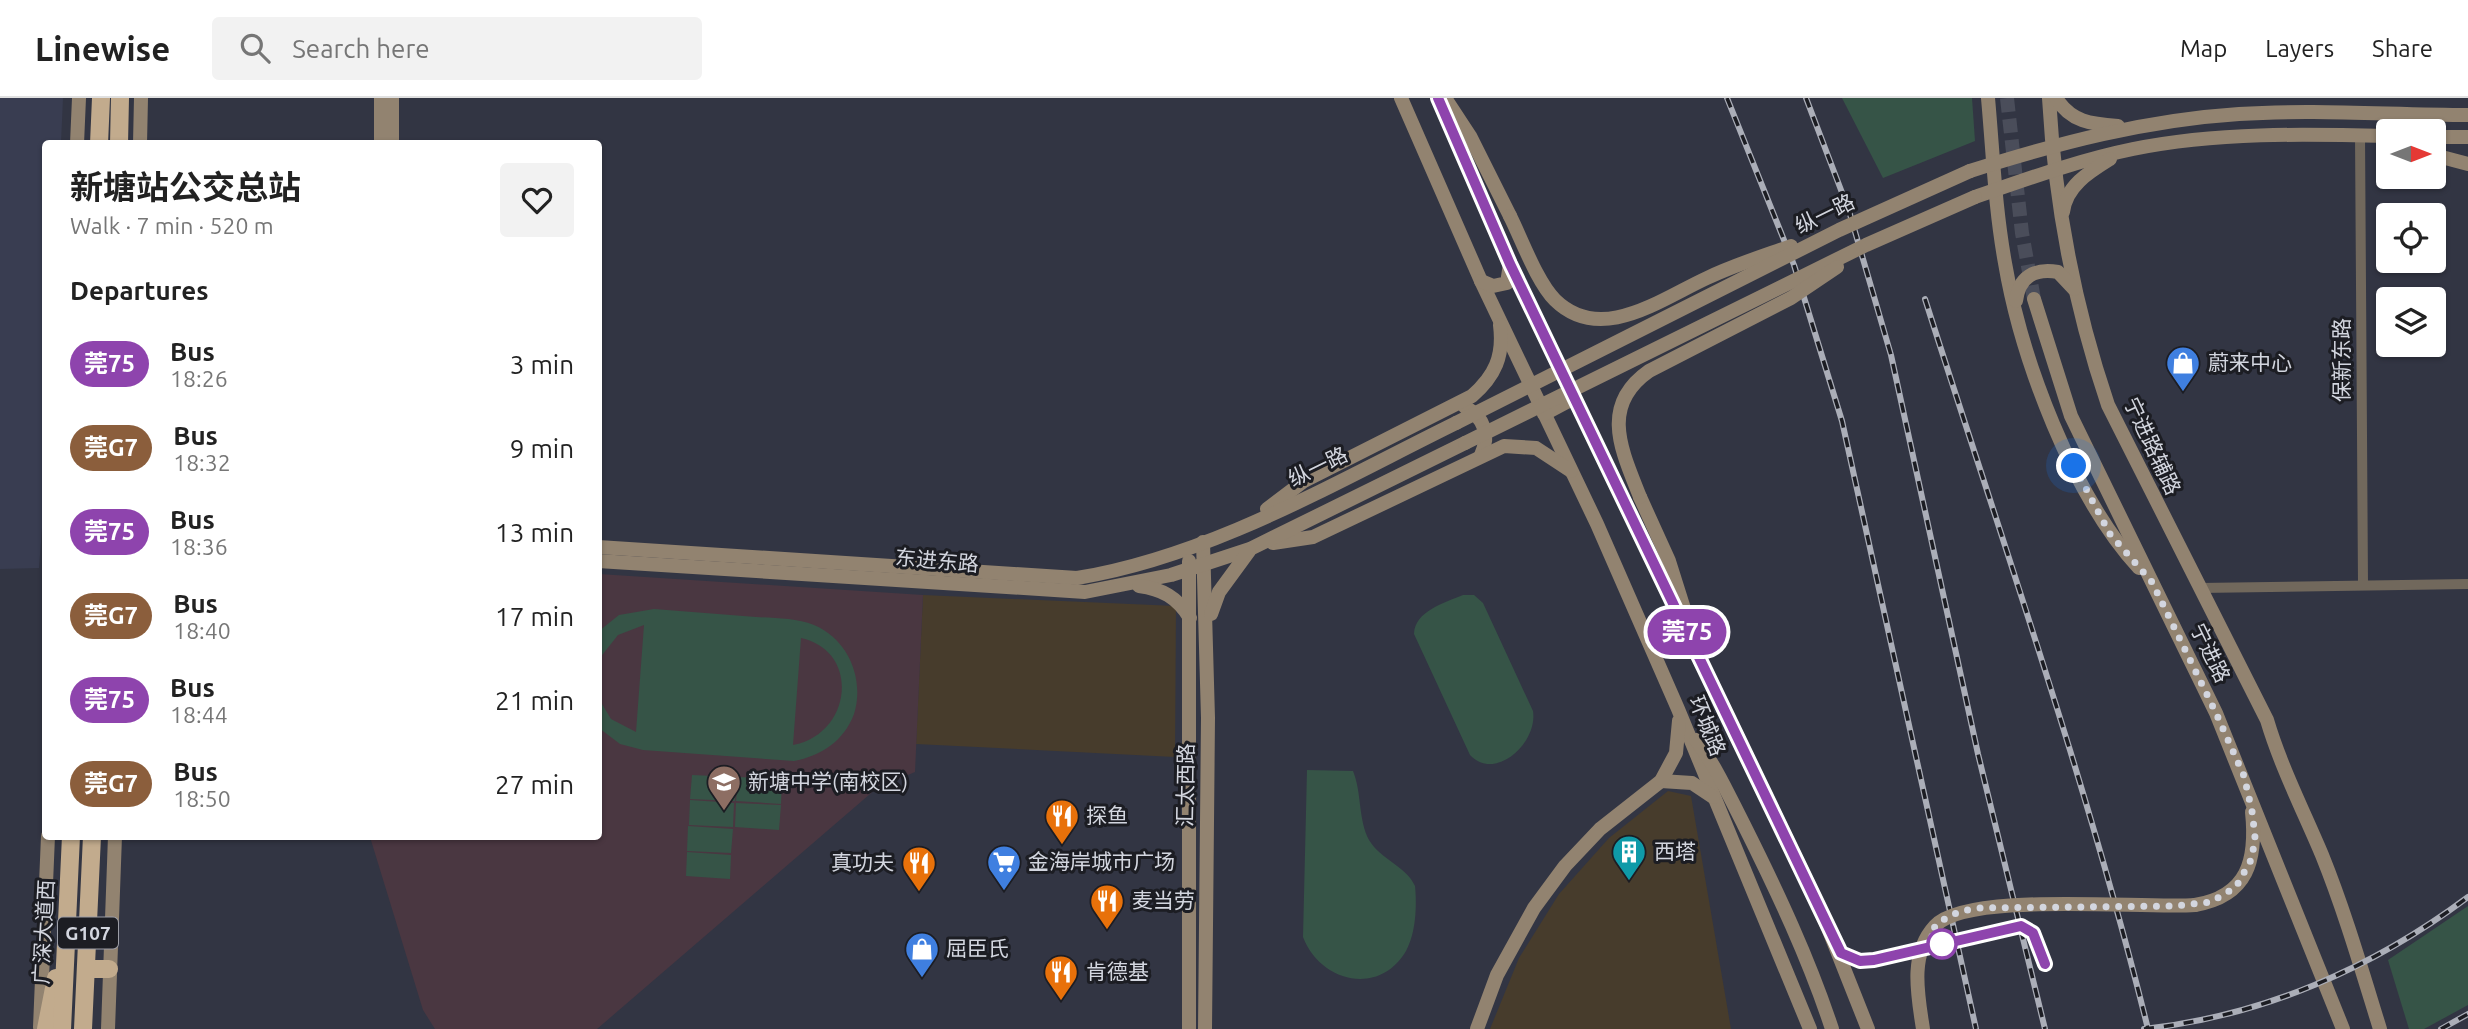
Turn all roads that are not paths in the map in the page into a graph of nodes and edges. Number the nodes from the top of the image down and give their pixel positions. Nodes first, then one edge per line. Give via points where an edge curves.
1 (79, 98) edge
2 (101, 98) edge
3 (120, 98) edge
4 (141, 98) edge
5 (381, 98) edge
6 (393, 98) edge
7 (1401, 98) edge
8 (1438, 98) edge
9 (1445, 98) edge
10 (1988, 98) edge
11 (2049, 98) edge
12 (2056, 98) edge
13 (2468, 116) edge
14 (2130, 127) junction
15 (2360, 135) junction
16 (2376, 136) edge
17 (2446, 137) edge
18 (2468, 137) edge
19 (2376, 139) edge
20 (77, 140) edge
21 (99, 140) edge
22 (119, 140) edge
23 (140, 140) edge
24 (381, 140) edge
25 (392, 140) edge
26 (2053, 146) junction
27 (2134, 149) junction
28 (2446, 158) edge
29 (1994, 163) junction
30 (2468, 164) edge
31 (2055, 170) junction
32 (1996, 190) junction
33 (2061, 228) junction
34 (1839, 230) junction
35 (1866, 245) junction
36 (1510, 264) junction
37 (1482, 281) junction
38 (2074, 290) junction
39 (2034, 299) tunnel mouth
40 (2015, 305) junction
41 (1500, 317) junction
42 (1574, 398) junction
43 (1457, 405) junction
44 (1544, 414) junction
45 (1481, 455) junction
46 (1571, 471) junction
47 (1249, 523) junction
48 (1203, 542) junction
49 (1265, 544) junction
50 (602, 547) edge
51 (1188, 548) junction
52 (1250, 549) junction
53 (602, 561) edge
54 (1205, 565) junction
55 (1190, 569) junction
56 (2152, 582) junction
57 (2363, 584) junction
58 (2468, 584) edge
59 (1134, 585) junction
60 (2199, 588) junction
61 (1191, 620) junction
62 (1208, 626) junction
63 (1697, 653) junction
64 (1678, 709) junction
65 (1685, 725) junction
66 (2244, 776) junction
67 (1661, 781) junction
68 (1713, 797) junction
69 (48, 840) edge
70 (71, 840) edge
71 (92, 840) edge
72 (115, 840) edge
73 (66, 927) junction
74 (86, 969) junction
75 (109, 969) junction
76 (1189, 993) junction
77 (1205, 993) junction
78 (40, 1029) edge
79 (46, 1029) edge
80 (62, 1029) edge
81 (83, 1029) edge
82 (108, 1029) edge
83 (1189, 1029) edge
84 (1205, 1029) edge
85 (1477, 1029) edge
86 (1810, 1029) edge
87 (1832, 1029) edge
88 (1868, 1029) edge
89 (1923, 1029) edge
90 (2343, 1029) edge
91 (2380, 1029) edge

1 - 20 main road
2 - 21 highway
3 - 22 highway
4 - 23 main road
5 - 24 main road
6 - 25 main road
7 - 37 main road, 环城路
8 - 36 main road, 环城路
9 - 34 main road, bridge via 1470,136 1554,299 1578,316 1602,320 1628,315 1739,264
10 - 29 main road
11 - 26 main road, 宁进路辅路
12 - 14 main road via 2078,120
13 - 14 main road, 纵一路 via 2272,113
14 - 26 main road, 纵一路
15 - 16 main road, 纵一路
15 - 19 main road
15 - 27 main road, 纵一路 via 2250,136
15 - 57 street, 保新东路
17 - 18 main road
26 - 29 main road, 纵一路
26 - 31 main road, 宁进路辅路
27 - 31 main road, 纵一路
27 - 33 main road via 2109,159 2075,184 2064,200
28 - 30 main road
29 - 32 main road
29 - 34 main road, 纵一路, bridge
31 - 32 main road, 纵一路
31 - 33 main road, 宁进路辅路
32 - 35 main road, 纵一路, bridge
32 - 40 main road via 2005,266
33 - 38 main road, 宁进路辅路
34 - 47 main road, 纵一路, bridge
35 - 49 main road, 纵一路, bridge
35 - 63 main road, bridge via 1804,290 1663,364 1631,386 1620,408 1618,433 1623,453 1678,585
36 - 37 main road via 1510,276 1501,286
36 - 42 main road, 环城路
37 - 41 main road, 环城路
38 - 40 main road via 2058,272 2035,271 2017,291
38 - 60 main road, 宁进路辅路 via 2108,405
39 - 56 main road, 宁进路 via 2071,416
40 - 56 main road via 2034,370 2082,485 2110,534
41 - 43 main road via 1502,346 1493,373
41 - 44 main road, 环城路
42 - 44 main road
42 - 63 main road, 环城路
43 - 45 main road via 1481,420 1487,437
43 - 47 main road via 1304,481
44 - 46 main road, 环城路
45 - 46 main road via 1504,446 1526,446 1546,453
45 - 49 main road via 1313,537
46 - 64 main road, 环城路
47 - 48 main road, 东进东路
48 - 51 main road, 东进东路
48 - 54 main road, 汇太西路
49 - 52 main road, 东进东路
50 - 51 main road, 东进东路 via 1077,578
51 - 55 main road, 汇太西路
52 - 54 main road, 东进东路
52 - 62 main road via 1219,592
53 - 59 main road, 东进东路 via 1030,590 1085,592
54 - 55 main road, 东进东路
54 - 62 main road, 汇太西路
55 - 59 main road, 东进东路
55 - 61 main road, 汇太西路
56 - 66 main road, 宁进路
57 - 58 street
57 - 60 street
59 - 61 main road via 1163,590 1179,602
60 - 91 main road, 宁进路辅路 via 2250,681 2355,946
61 - 76 main road, 汇太西路
62 - 77 main road, 汇太西路
63 - 88 main road, 环城路 via 1797,859
64 - 65 main road, 环城路
64 - 67 main road via 1678,742
65 - 68 main road, 环城路
65 - 87 main road via 1712,762 1760,857
66 - 89 main road, bridge via 2253,823 2252,858 2236,887 2211,902 2195,905 2014,906 1955,913 1936,925 1920,954 1917,989
66 - 90 main road, 宁进路
67 - 68 main road via 1692,783
67 - 85 main road via 1600,829 1549,887 1508,952
68 - 86 main road, 环城路
69 - 78 main road
70 - 73 highway, 广深大道西 / G107
71 - 74 highway, 广深大道西 / G107
72 - 75 main road
73 - 79 highway
73 - 80 highway, 广深大道西 / G107
74 - 75 highway
74 - 81 highway, 广深大道西 / G107
75 - 82 main road
76 - 77 main road
76 - 83 main road, 汇太西路
77 - 84 main road, 汇太西路

